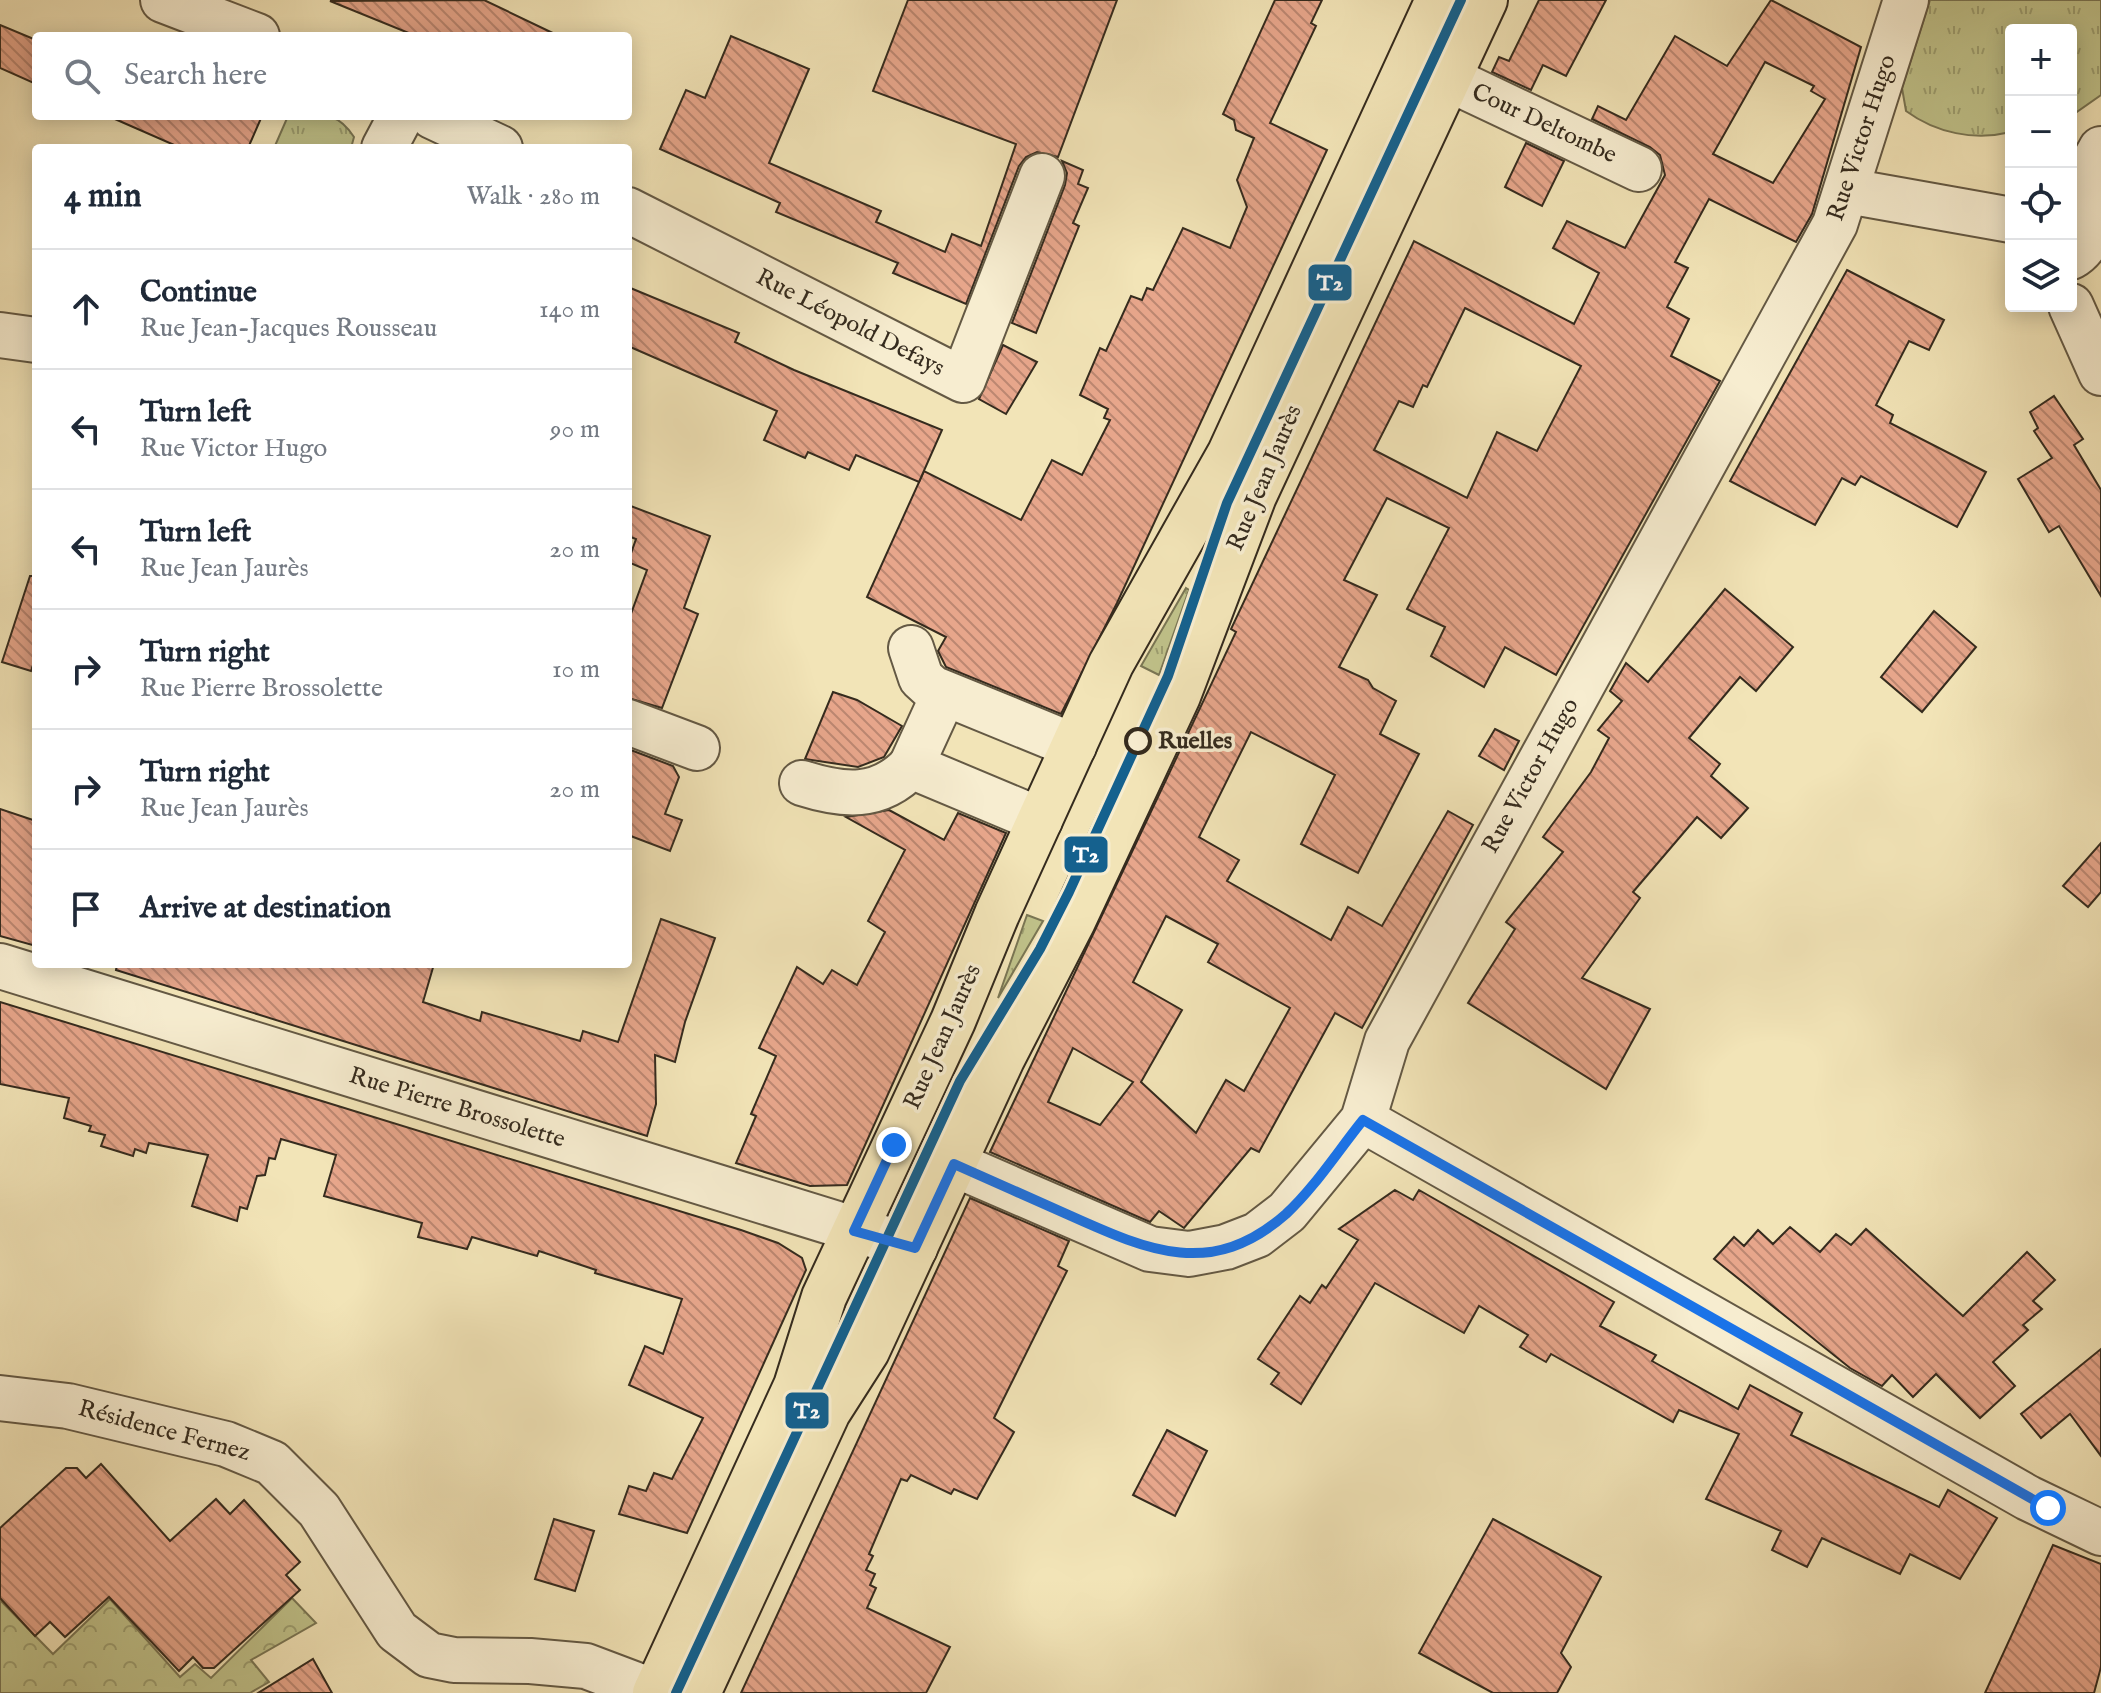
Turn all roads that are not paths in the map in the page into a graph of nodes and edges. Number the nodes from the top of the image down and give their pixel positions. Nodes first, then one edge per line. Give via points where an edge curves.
1 (163, 0) edge
2 (1438, 0) edge
3 (1485, 0) edge
4 (1906, 0) edge
5 (247, 32) edge
6 (1449, 79) junction
7 (399, 120) edge
8 (440, 120) edge
9 (386, 144) edge
10 (492, 144) edge
11 (2101, 149) edge
12 (1639, 169) dead end
13 (1042, 176) dead end
14 (2077, 189) edge
15 (1848, 191) junction
16 (2077, 200) edge
17 (632, 212) edge
18 (2005, 219) edge
19 (2077, 253) edge
20 (2074, 312) edge
21 (0, 335) edge
22 (32, 339) edge
23 (2101, 373) edge
24 (911, 648) dead end
25 (944, 694) junction
26 (632, 724) edge
27 (1074, 746) junction
28 (697, 748) dead end
29 (911, 766) junction
30 (802, 783) dead end
31 (1040, 820) junction
32 (0, 966) edge
33 (1363, 1120) junction
34 (954, 1164) junction
35 (854, 1231) junction
36 (915, 1248) junction
37 (0, 1398) edge
38 (2101, 1533) edge
39 (655, 1692) edge
40 (698, 1693) edge

1 - 5 street
2 - 27 main road, Rue Jean Jaurès via 1230,453 1111,664
3 - 6 main road, Rue Jean Jaurès
4 - 15 street, Rue Victor Hugo
6 - 12 street, Cour Deltombe
6 - 34 main road, Rue Jean Jaurès via 1254,496 1178,696
7 - 9 street
8 - 10 street
11 - 14 street
13 - 17 street, Rue Léopold Defays via 963,380
15 - 18 street
15 - 33 street, Rue Victor Hugo via 1835,224 1387,1041
16 - 19 street via 2089,214 2091,226
20 - 23 street
21 - 22 street
24 - 25 street via 921,678
25 - 27 street
25 - 29 street
26 - 28 street
27 - 31 main road, Rue Jean Jaurès
29 - 30 street via 898,780 871,791 838,793
29 - 31 street
31 - 35 main road, Rue Jean Jaurès
32 - 35 street, Rue Pierre Brossolette
33 - 34 street, Rue Victor Hugo via 1301,1198 1273,1224 1226,1247 1189,1254 1133,1244
33 - 38 street via 2028,1498
34 - 36 main road, Rue Jean Jaurès
35 - 36 street, Rue Pierre Brossolette
35 - 39 main road, Rue Jean Jaurès via 818,1312 796,1386
36 - 40 main road, Rue Jean Jaurès via 867,1351 828,1412
37 - 39 street, Résidence Fernez via 68,1406 258,1455 286,1474 319,1510 397,1631 429,1655 586,1666

